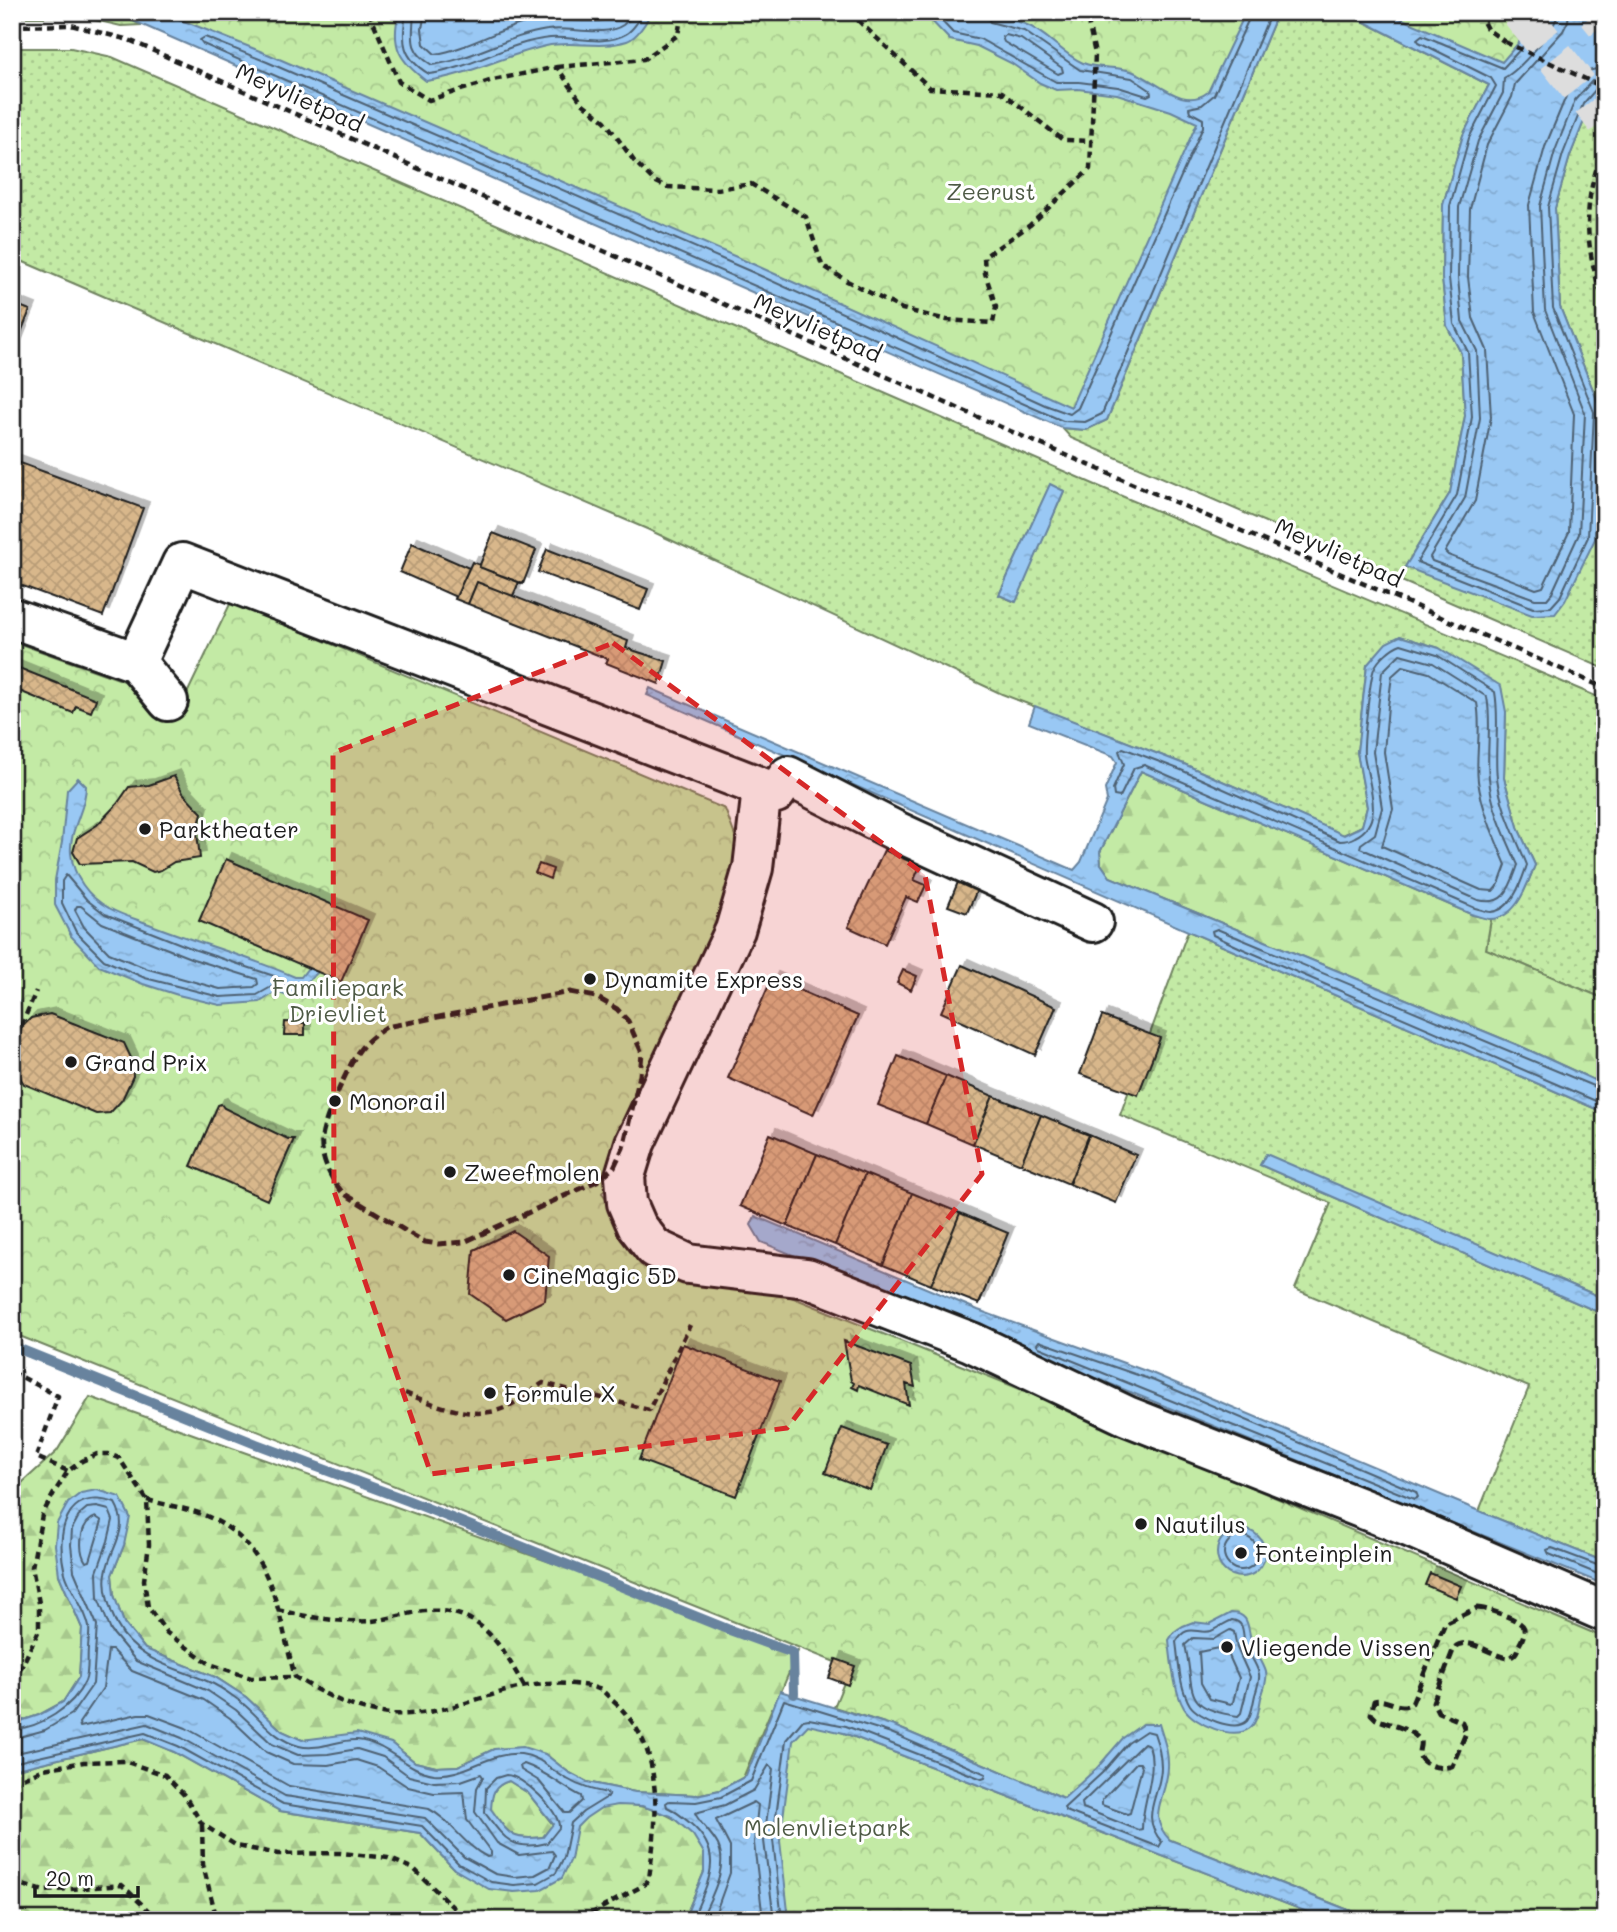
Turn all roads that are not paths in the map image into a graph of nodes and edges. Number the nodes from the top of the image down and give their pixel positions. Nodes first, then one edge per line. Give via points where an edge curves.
1 (12, 618) edge
2 (136, 662) junction
3 (168, 701) dead end
4 (762, 789) junction
5 (1093, 922) dead end
6 (1605, 1612) edge

1 - 2 lane
2 - 3 lane
2 - 4 lane via 182,563
4 - 5 lane via 776,793 788,776
4 - 6 lane via 753,868 735,930 635,1143 625,1176 627,1203 654,1248 688,1264 807,1278 971,1342 1127,1416 1409,1527

